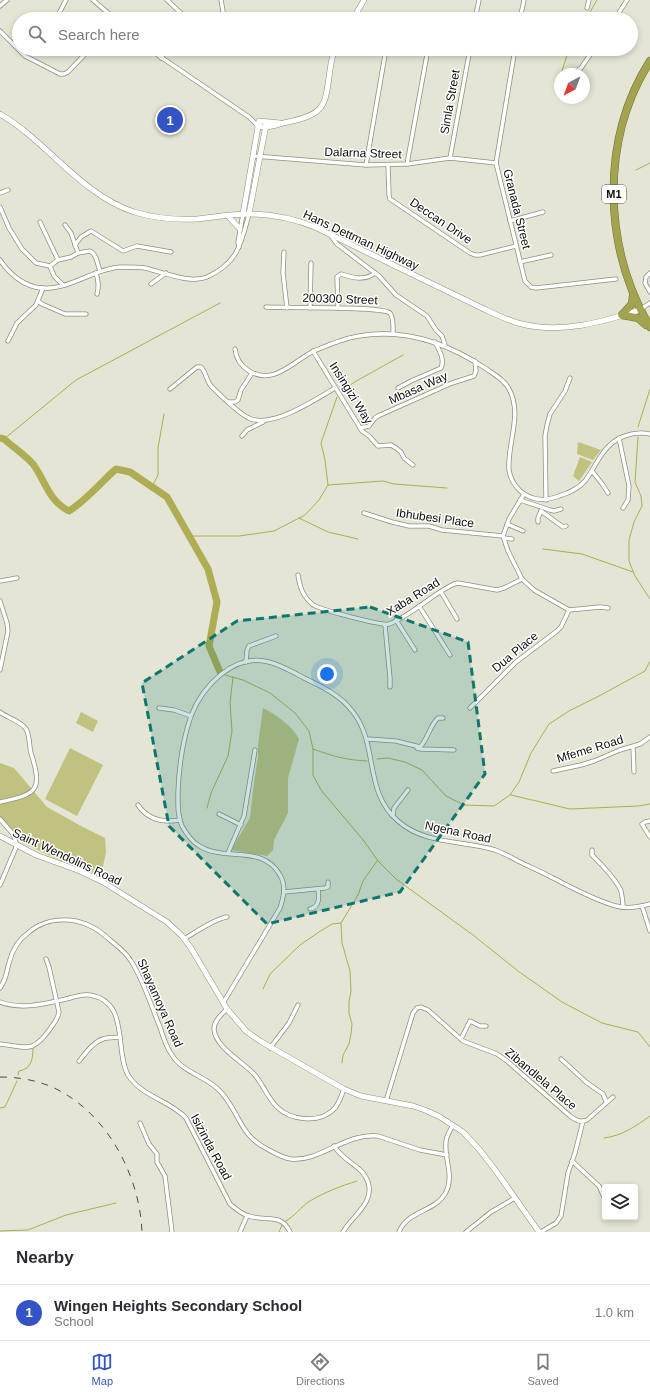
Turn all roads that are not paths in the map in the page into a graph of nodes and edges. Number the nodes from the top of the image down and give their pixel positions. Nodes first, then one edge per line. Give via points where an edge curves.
1 (7, 0) edge
2 (66, 0) edge
3 (93, 0) edge
4 (167, 0) edge
5 (221, 0) edge
6 (364, 0) edge
7 (479, 0) edge
8 (524, 0) edge
9 (589, 0) edge
10 (628, 0) edge
11 (0, 6) edge
12 (587, 8) dead end
13 (60, 12) edge
14 (107, 12) edge
15 (180, 12) edge
16 (223, 12) edge
17 (357, 12) edge
18 (476, 12) edge
19 (521, 12) edge
20 (620, 12) edge
21 (0, 31) edge
22 (12, 43) edge
23 (26, 56) edge
24 (83, 56) edge
25 (158, 56) edge
26 (332, 56) edge
27 (385, 56) edge
28 (427, 56) edge
29 (469, 56) edge
30 (514, 56) edge
31 (589, 56) edge
32 (161, 58) joint
33 (650, 61) edge
34 (581, 68) edge
35 (0, 114) edge
36 (267, 122) junction
37 (258, 123) junction
38 (285, 123) junction
39 (266, 128) junction
40 (253, 156) junction
41 (260, 156) junction
42 (450, 158) junction
43 (496, 163) junction
44 (407, 164) junction
45 (366, 165) junction
46 (388, 165) junction
47 (8, 190) dead end
48 (0, 193) edge
49 (252, 200) junction
50 (0, 207) edge
51 (543, 212) dead end
52 (243, 214) junction
53 (249, 214) junction
54 (261, 214) junction
55 (228, 216) junction
56 (510, 221) junction
57 (40, 222) dead end
58 (65, 225) dead end
59 (240, 228) junction
60 (329, 233) junction
61 (75, 245) junction
62 (516, 246) junction
63 (239, 248) junction
64 (171, 252) dead end
65 (284, 252) dead end
66 (78, 253) junction
67 (551, 255) dead end
68 (0, 260) edge
69 (58, 260) junction
70 (520, 262) junction
71 (311, 263) dead end
72 (50, 266) junction
73 (98, 272) junction
74 (166, 273) junction
75 (375, 273) junction
76 (650, 273) edge
77 (616, 279) dead end
78 (150, 284) dead end
79 (63, 285) junction
80 (43, 288) junction
81 (650, 292) edge
82 (97, 294) dead end
83 (633, 295) junction
84 (38, 301) junction
85 (650, 303) edge
86 (266, 307) dead end
87 (287, 308) junction
88 (310, 308) junction
89 (338, 308) junction
90 (640, 310) junction
91 (86, 314) dead end
92 (622, 315) junction
93 (650, 328) edge
94 (393, 334) junction
95 (8, 341) dead end
96 (435, 342) junction
97 (445, 345) junction
98 (235, 349) dead end
99 (313, 352) junction
100 (475, 361) junction
101 (252, 373) junction
102 (570, 378) dead end
103 (335, 388) junction
104 (398, 388) dead end
105 (170, 389) dead end
106 (229, 402) junction
107 (264, 421) junction
108 (360, 428) junction
109 (650, 434) edge
110 (242, 436) dead end
111 (619, 438) junction
112 (413, 465) dead end
113 (592, 471) junction
114 (608, 493) dead end
115 (524, 494) junction
116 (520, 500) junction
117 (546, 500) junction
118 (623, 508) dead end
119 (561, 509) dead end
120 (540, 510) junction
121 (364, 513) dead end
122 (538, 522) dead end
123 (507, 524) junction
124 (566, 526) dead end
125 (523, 531) dead end
126 (504, 537) junction
127 (512, 539) dead end
128 (298, 575) dead end
129 (17, 578) dead end
130 (522, 579) junction
131 (0, 581) edge
132 (441, 592) junction
133 (0, 601) edge
134 (419, 606) junction
135 (608, 608) dead end
136 (570, 610) junction
137 (457, 619) dead end
138 (396, 620) junction
139 (384, 625) junction
140 (276, 636) dead end
141 (415, 650) dead end
142 (450, 654) dead end
143 (246, 662) junction
144 (0, 670) edge
145 (390, 687) dead end
146 (159, 708) dead end
147 (470, 708) dead end
148 (0, 712) edge
149 (191, 716) junction
150 (443, 718) dead end
151 (650, 737) edge
152 (367, 739) junction
153 (416, 747) junction
154 (632, 747) junction
155 (255, 750) dead end
156 (454, 750) dead end
157 (553, 771) dead end
158 (634, 772) dead end
159 (408, 790) dead end
160 (0, 802) edge
161 (138, 805) dead end
162 (219, 814) dead end
163 (393, 816) junction
164 (0, 819) edge
165 (180, 820) junction
166 (650, 821) edge
167 (241, 825) junction
168 (0, 836) edge
169 (650, 837) edge
170 (18, 845) junction
171 (592, 850) dead end
172 (228, 853) junction
173 (328, 882) dead end
174 (0, 884) edge
175 (318, 889) junction
176 (284, 892) junction
177 (650, 904) edge
178 (642, 906) junction
179 (623, 907) junction
180 (310, 909) dead end
181 (226, 917) dead end
182 (650, 931) edge
183 (184, 939) junction
184 (46, 959) dead end
185 (0, 988) edge
186 (57, 1001) junction
187 (0, 1002) edge
188 (223, 1004) junction
189 (298, 1005) dead end
190 (227, 1009) junction
191 (486, 1026) dead end
192 (120, 1037) junction
193 (461, 1039) junction
194 (0, 1044) edge
195 (270, 1048) junction
196 (561, 1059) dead end
197 (79, 1061) dead end
198 (344, 1089) junction
199 (613, 1096) dead end
200 (386, 1101) junction
201 (606, 1101) junction
202 (583, 1122) junction
203 (140, 1123) dead end
204 (453, 1126) junction
205 (334, 1146) junction
206 (447, 1155) junction
207 (572, 1161) junction
208 (602, 1192) edge
209 (515, 1198) junction
210 (247, 1216) junction
211 (172, 1232) edge
212 (240, 1232) edge
213 (290, 1232) edge
214 (343, 1232) edge
215 (399, 1232) edge
216 (466, 1232) edge
217 (540, 1232) edge

1 - 11 street
2 - 13 street
3 - 14 street
4 - 15 street
5 - 16 street
6 - 17 street
7 - 18 street
8 - 19 street
9 - 12 street
10 - 20 street
21 - 22 street
23 - 24 street via 60,74 68,72
25 - 32 street
26 - 38 street via 321,108 311,116
27 - 45 street
28 - 44 street
29 - 42 street, Simla Street
30 - 43 street, Granada Street
31 - 34 street
32 - 37 street
33 - 83 highway, M1 via 633,93 615,157 614,218 622,261
35 - 55 street, Hans Dettman Highway via 25,131 90,188 120,206 156,217 196,219
36 - 37 street
36 - 38 street
36 - 39 street
37 - 39 street
37 - 40 street
38 - 39 street
39 - 41 street
40 - 41 street, Dalarna Street
40 - 52 street
41 - 45 street, Dalarna Street
41 - 49 street
42 - 43 street, Dalarna Street
42 - 44 street, Dalarna Street
43 - 56 street, Granada Street
44 - 46 street, Dalarna Street
45 - 46 street, Dalarna Street
46 - 62 street, Deccan Drive via 390,199 470,253 480,255
47 - 48 street
49 - 53 street
49 - 54 street via 253,206
50 - 72 street via 19,245 30,258 39,265
51 - 56 street
52 - 53 street, Hans Dettman Highway
52 - 55 street, Hans Dettman Highway
52 - 59 street
53 - 54 street, Hans Dettman Highway
53 - 63 street
54 - 60 street, Hans Dettman Highway via 289,218
55 - 59 street
56 - 62 street, Granada Street
57 - 69 street
58 - 61 street
59 - 63 street
60 - 75 street via 338,244
60 - 92 street, Hans Dettman Highway via 484,310 523,324 562,328
61 - 64 street via 90,231 124,251 137,246
61 - 66 street
62 - 70 street, Granada Street
63 - 74 street via 234,257 206,277 186,278
65 - 87 street
66 - 69 street
66 - 73 street via 87,250 93,253
67 - 70 street
68 - 80 street via 12,276
69 - 72 street
70 - 77 street, Granada Street via 525,281 536,288
71 - 88 street
72 - 79 street via 54,276
73 - 74 street via 132,267
73 - 79 street
73 - 82 street
74 - 78 street
75 - 89 street via 359,278 338,275
75 - 97 street via 396,295 427,316 442,336
76 - 81 street via 645,283
79 - 80 street
80 - 84 street
83 - 90 highway, M1
83 - 92 highway via 632,304
84 - 91 street via 65,314
84 - 95 street via 17,323
85 - 90 street
86 - 87 street, 200300 Street
87 - 88 street, 200300 Street
88 - 89 street, 200300 Street
89 - 94 street, 200300 Street via 388,312 392,318
90 - 92 street, Hans Dettman Highway
90 - 93 highway, M1
92 - 93 highway via 638,318
94 - 96 street
94 - 99 street via 359,336 335,342
96 - 97 street
96 - 104 street via 443,362 441,368
97 - 100 street
98 - 101 street via 242,366
99 - 101 street via 279,373 267,376
99 - 103 street, Insingizi Way
100 - 108 street, Mbasa Way via 474,376 409,402 375,418 369,426
100 - 115 street via 498,377 510,390 515,412 509,469 516,485
101 - 106 street via 238,400
102 - 117 street via 550,414 547,425
103 - 107 street via 301,409
103 - 108 street, Insingizi Way
105 - 106 street via 197,367 201,367 206,380
106 - 107 street via 247,418
107 - 110 street via 247,430
108 - 112 street, Insingizi Way via 377,445 391,445 398,449
109 - 111 street via 637,433
111 - 113 street via 606,449
111 - 118 street via 629,486 628,500
113 - 114 street
113 - 117 street via 576,489
115 - 116 street
115 - 117 street via 534,499
116 - 120 street
116 - 123 street
119 - 120 street
120 - 122 street
120 - 124 street
121 - 126 street, Ibhubesi Place via 409,526 429,526 442,530
123 - 125 street
123 - 126 street
126 - 127 street, Ibhubesi Place
126 - 130 street
128 - 139 street, Xaba Road via 302,591 313,606
129 - 131 street
130 - 132 street, Xaba Road via 500,590 458,583
130 - 136 street via 534,590
132 - 134 street, Xaba Road
132 - 137 street
133 - 144 street via 8,631
134 - 138 street, Xaba Road
134 - 142 street
135 - 136 street
136 - 147 street, Dua Place via 557,631 516,662
138 - 139 street, Xaba Road
138 - 141 street
139 - 145 street
140 - 143 street via 249,646
143 - 149 street, Ngena Road via 227,670 212,683 200,698
143 - 152 street, Ngena Road via 269,662 325,688 337,696 357,717
146 - 149 street
148 - 160 street via 26,729 37,773 35,787 27,795
149 - 165 street, Ngena Road via 180,754
150 - 153 street via 435,721 423,744
151 - 154 street, Mfeme Road
152 - 153 street via 396,741
152 - 163 street, Ngena Road via 375,785 380,798
153 - 156 street
154 - 157 street, Mfeme Road via 581,765
154 - 158 street, Mfeme Road
155 - 167 street
159 - 163 street via 394,808
161 - 165 street via 147,815 157,820
162 - 167 street
163 - 179 street, Ngena Road via 410,830 426,837 495,850 590,896
164 - 170 street via 13,834
165 - 172 street, Ngena Road via 187,834 199,846
166 - 169 street via 643,822
167 - 172 street
168 - 170 street, Saint Wendolins Road
170 - 174 street
170 - 183 street, Saint Wendolins Road via 103,882 167,922
171 - 179 street via 593,856 619,887
172 - 176 street, Ngena Road via 258,857 273,865 282,880
173 - 175 street via 327,888
175 - 176 street
175 - 180 street via 316,906
176 - 188 street via 280,908
177 - 178 street, Ngena Road
178 - 179 street, Ngena Road
178 - 182 street
181 - 183 street
183 - 188 street, Saint Wendolins Road
184 - 186 street
185 - 205 street, Shayamoya Road via 6,978 15,947 33,929 48,922 64,920 93,926 123,950 131,960 174,1058 185,1069 220,1091 252,1140 290,1159 305,1158
186 - 187 street, Isizinda Road via 26,1007
186 - 192 street, Isizinda Road via 83,995 103,1000 115,1014
186 - 194 street via 58,1016 38,1044 27,1047
188 - 190 street, Saint Wendolins Road
189 - 195 street via 289,1023
190 - 195 street, Saint Wendolins Road via 246,1031
190 - 198 street via 215,1024 214,1030 219,1042 258,1078 275,1105 285,1114 306,1119 328,1114 340,1101
191 - 193 street via 469,1022
192 - 197 street via 104,1038 94,1044
192 - 210 street, Isizinda Road via 128,1074 142,1090 175,1108 186,1118 230,1204
193 - 200 street, Zibandlela Place via 428,1010 417,1008 413,1013
193 - 202 street, Zibandlela Place via 500,1056 570,1116
195 - 198 street, Saint Wendolins Road
196 - 201 street via 603,1094
198 - 200 street, Saint Wendolins Road via 361,1096
199 - 201 street, Zibandlela Place
200 - 204 street, Saint Wendolins Road via 425,1110
201 - 202 street, Zibandlela Place
202 - 207 street
203 - 211 street via 149,1144 157,1154 157,1162 165,1176
204 - 206 street via 446,1143
204 - 209 street, Saint Wendolins Road via 479,1149
205 - 206 street, Shayamoya Road via 371,1135 420,1150
205 - 214 street via 364,1173 369,1189 363,1207
206 - 215 street via 450,1180 445,1194 440,1201 407,1220
207 - 208 street via 599,1186
207 - 217 street via 562,1216 556,1223
209 - 216 street via 491,1212
209 - 217 street, Saint Wendolins Road
210 - 212 street
210 - 213 street via 275,1218 288,1227

